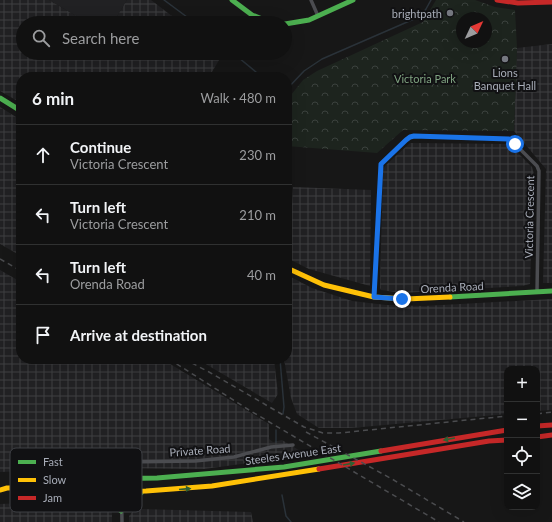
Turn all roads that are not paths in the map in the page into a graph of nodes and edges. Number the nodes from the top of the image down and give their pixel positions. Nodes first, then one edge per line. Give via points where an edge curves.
1 (232, 0) edge
2 (311, 0) edge
3 (353, 0) edge
4 (497, 0) edge
5 (552, 2) edge
6 (254, 16) edge
7 (318, 16) junction
8 (292, 23) edge
9 (0, 98) edge
10 (16, 108) edge
11 (292, 270) edge
12 (552, 291) edge
13 (536, 292) junction
14 (374, 297) junction
15 (552, 425) edge
16 (540, 426) edge
17 (504, 430) edge
18 (487, 432) junction
19 (552, 435) edge
20 (540, 437) edge
21 (504, 440) edge
22 (489, 441) junction
23 (293, 445) dead end
24 (142, 462) edge
25 (142, 477) edge
26 (0, 485) edge
27 (7, 488) junction
28 (10, 488) edge
29 (0, 490) edge
30 (142, 491) edge
31 (146, 491) junction
32 (142, 492) edge
33 (122, 512) edge
34 (122, 522) edge

1 - 6 main road
2 - 7 street
3 - 7 main road
4 - 5 main road via 518,3
7 - 8 main road
9 - 10 main road
11 - 14 main road, Orenda Road via 324,285
12 - 13 main road, Orenda Road
13 - 14 main road, Orenda Road via 406,299
13 - 14 street, Victoria Crescent via 539,171 537,166 509,139 414,136 406,140 381,164
15 - 16 main road
17 - 18 main road, Steeles Avenue East
18 - 22 main road
18 -> 25 main road, Steeles Avenue East via 301,464 183,476
19 - 20 main road
21 - 22 main road, Steeles Avenue East
31 -> 22 main road, Steeles Avenue East via 212,486
23 - 24 street, Private Road via 271,447 234,457
26 - 27 main road, Steeles Avenue East
27 - 28 main road, Steeles Avenue East
27 - 29 main road, Steeles Avenue East
30 - 31 main road, Steeles Avenue East
31 - 32 main road
33 - 34 street

